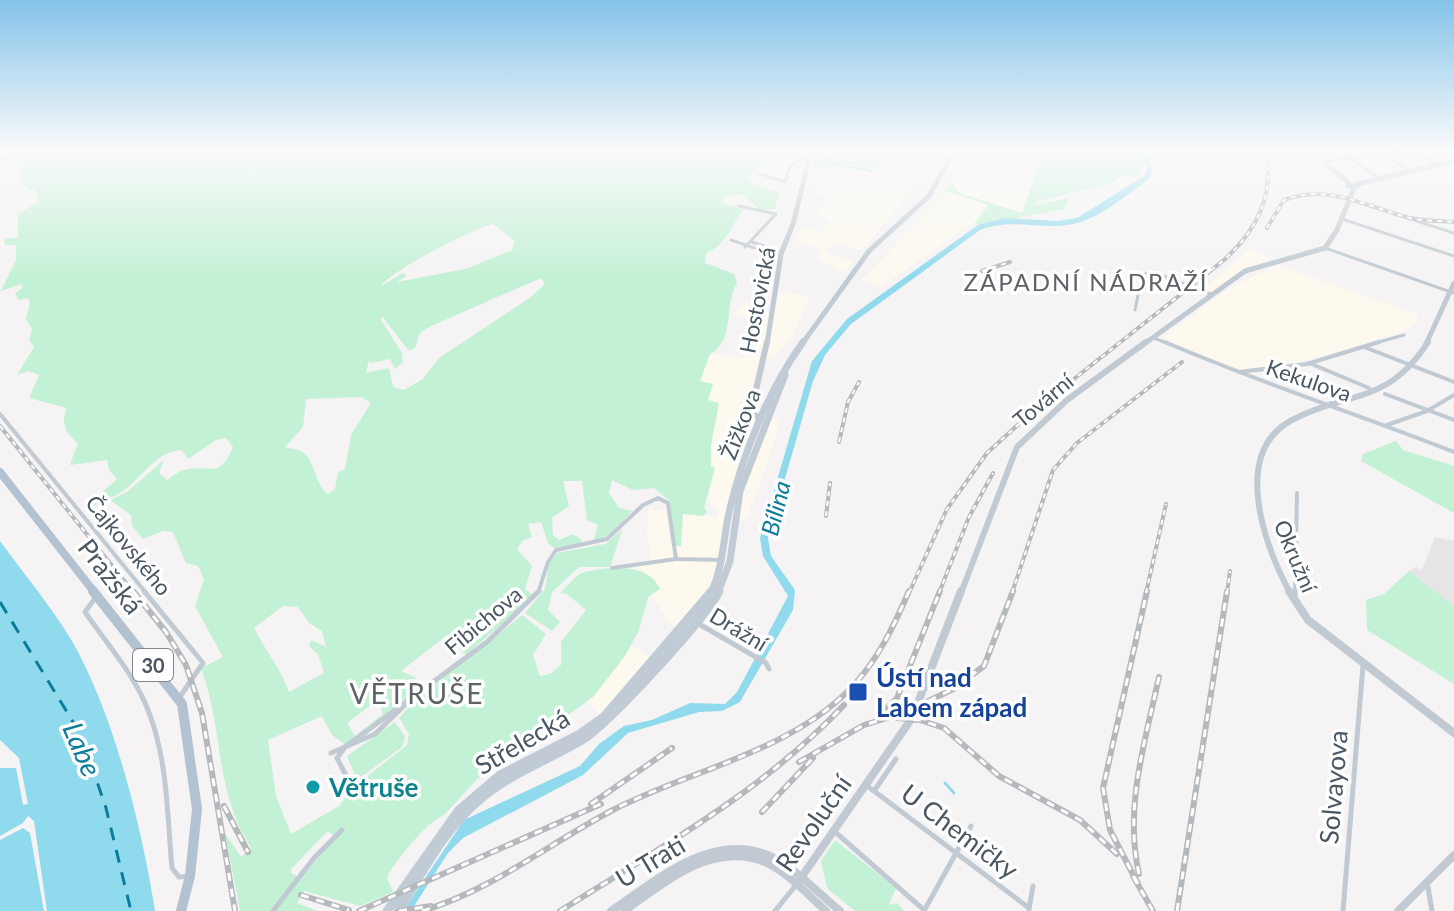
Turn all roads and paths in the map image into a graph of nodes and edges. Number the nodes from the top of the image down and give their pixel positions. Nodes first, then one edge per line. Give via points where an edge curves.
1 (801, 193) edge
2 (931, 193) edge
3 (935, 193) edge
4 (1353, 193) edge
5 (1351, 200) junction
6 (739, 206) dead end
7 (1342, 219) junction
8 (1454, 233) edge
9 (731, 240) dead end
10 (752, 242) junction
11 (745, 247) junction
12 (1325, 248) junction
13 (781, 254) junction
14 (1454, 256) edge
15 (1454, 283) edge
16 (1452, 292) edge
17 (1213, 295) junction
18 (1135, 310) dead end
19 (1404, 335) dead end
20 (1154, 338) junction
21 (1364, 347) junction
22 (1309, 363) junction
23 (1411, 365) junction
24 (1237, 373) junction
25 (1454, 382) edge
26 (1369, 388) dead end
27 (1385, 394) dead end
28 (1454, 395) edge
29 (753, 401) junction
30 (771, 404) junction
31 (1330, 404) junction
32 (1427, 411) junction
33 (0, 414) edge
34 (1454, 420) edge
35 (761, 421) junction
36 (1386, 425) junction
37 (1454, 452) edge
38 (0, 472) edge
39 (1297, 493) dead end
40 (676, 559) junction
41 (724, 561) junction
42 (612, 568) dead end
43 (98, 595) junction
44 (1294, 600) junction
45 (692, 620) junction
46 (1363, 665) junction
47 (767, 666) dead end
48 (179, 698) junction
49 (596, 727) junction
50 (1454, 733) edge
51 (342, 751) junction
52 (331, 753) dead end
53 (885, 758) joint
54 (896, 759) dead end
55 (350, 783) dead end
56 (870, 788) junction
57 (971, 826) dead end
58 (342, 830) dead end
59 (834, 831) junction
60 (956, 853) junction
61 (1454, 855) edge
62 (190, 876) junction
63 (798, 881) junction
64 (1427, 882) junction
65 (1033, 886) dead end
66 (1410, 906) edge
67 (184, 907) edge
68 (924, 910) edge
69 (1028, 910) edge
70 (273, 911) edge
71 (387, 911) edge
72 (398, 911) edge
73 (611, 911) edge
74 (624, 911) edge
75 (775, 911) edge
76 (826, 911) edge
77 (840, 911) edge
78 (1343, 911) edge
79 (1398, 911) edge
80 (1432, 911) edge

1 - 13 street, Hostovická
2 - 30 main road, Žižkova via 862,260 785,365
3 - 30 main road, Žižkova via 866,261 789,366
4 - 5 street
5 - 7 street
5 - 8 street
6 - 10 street via 776,214
7 - 12 street
7 - 14 street
9 - 11 street
10 - 11 street
10 - 13 street
11 - 13 street
12 - 16 street
12 - 17 street, Tovární via 1253,268
13 - 29 street, Hostovická
15 - 16 street, Okružní
16 - 23 street, Okružní via 1431,344
17 - 18 street via 1153,272 1142,275
17 - 20 street, Tovární
19 - 21 street
20 - 24 street, Kekulova
20 - 53 street, Tovární via 1067,400 1017,447 917,707
21 - 22 street
21 - 23 street
22 - 24 street
22 - 26 street
23 - 25 street
23 - 31 street, Okružní via 1380,390
24 - 31 street, Kekulova
27 - 32 street
28 - 32 street
29 - 30 street
29 - 35 street, Hostovická via 751,411
30 - 35 main road, Žižkova
30 - 45 main road, Žižkova via 740,491 727,575
31 - 36 street, Kekulova
31 - 44 street, Okružní via 1276,430 1259,462 1260,518
32 - 34 street
32 - 36 street
33 - 48 street, Čajkovského via 203,663
35 - 41 main road, Žižkova via 733,497
36 - 37 street, Kekulova
38 - 43 main road, Pražská / 30
39 - 44 street
40 - 41 street
40 - 42 street
40 - 51 street, Fibichova via 668,503 658,498 649,500 608,538 556,550 533,601 388,722
41 - 45 main road, Žižkova via 712,592
43 - 48 main road, Pražská / 30
43 - 62 street via 85,612 147,706 158,743 172,868 179,877
44 - 46 street, Okružní via 1316,628
45 - 47 street, Drážní
45 - 49 main road, Žižkova
46 - 50 street, Okružní
46 - 78 street, Solvayova
48 - 62 main road, Pražská / 30 via 187,718 197,799
49 - 71 main road, Střelecká via 512,768 471,798 432,842
49 - 72 main road, Střelecká via 475,803 451,828
51 - 52 street, Fibichova
51 - 55 street via 337,758
53 - 56 street, Revoluční
54 - 56 street, Revoluční
56 - 59 street, Revoluční
56 - 60 street, U Chemičky
57 - 60 street
58 - 70 street
59 - 63 street, Revoluční
59 - 68 street
60 - 68 street
60 - 69 street, U Chemičky
61 - 64 street
62 - 67 main road, Pražská / 30
63 - 73 street, U Trati via 760,851 719,849 684,864
63 - 74 street, U Trati via 761,861 728,856 695,865
63 - 75 street, Revoluční
63 - 76 street
63 - 77 street
64 - 66 street
64 - 80 street
65 - 69 street, U Chemičky
66 - 79 street

